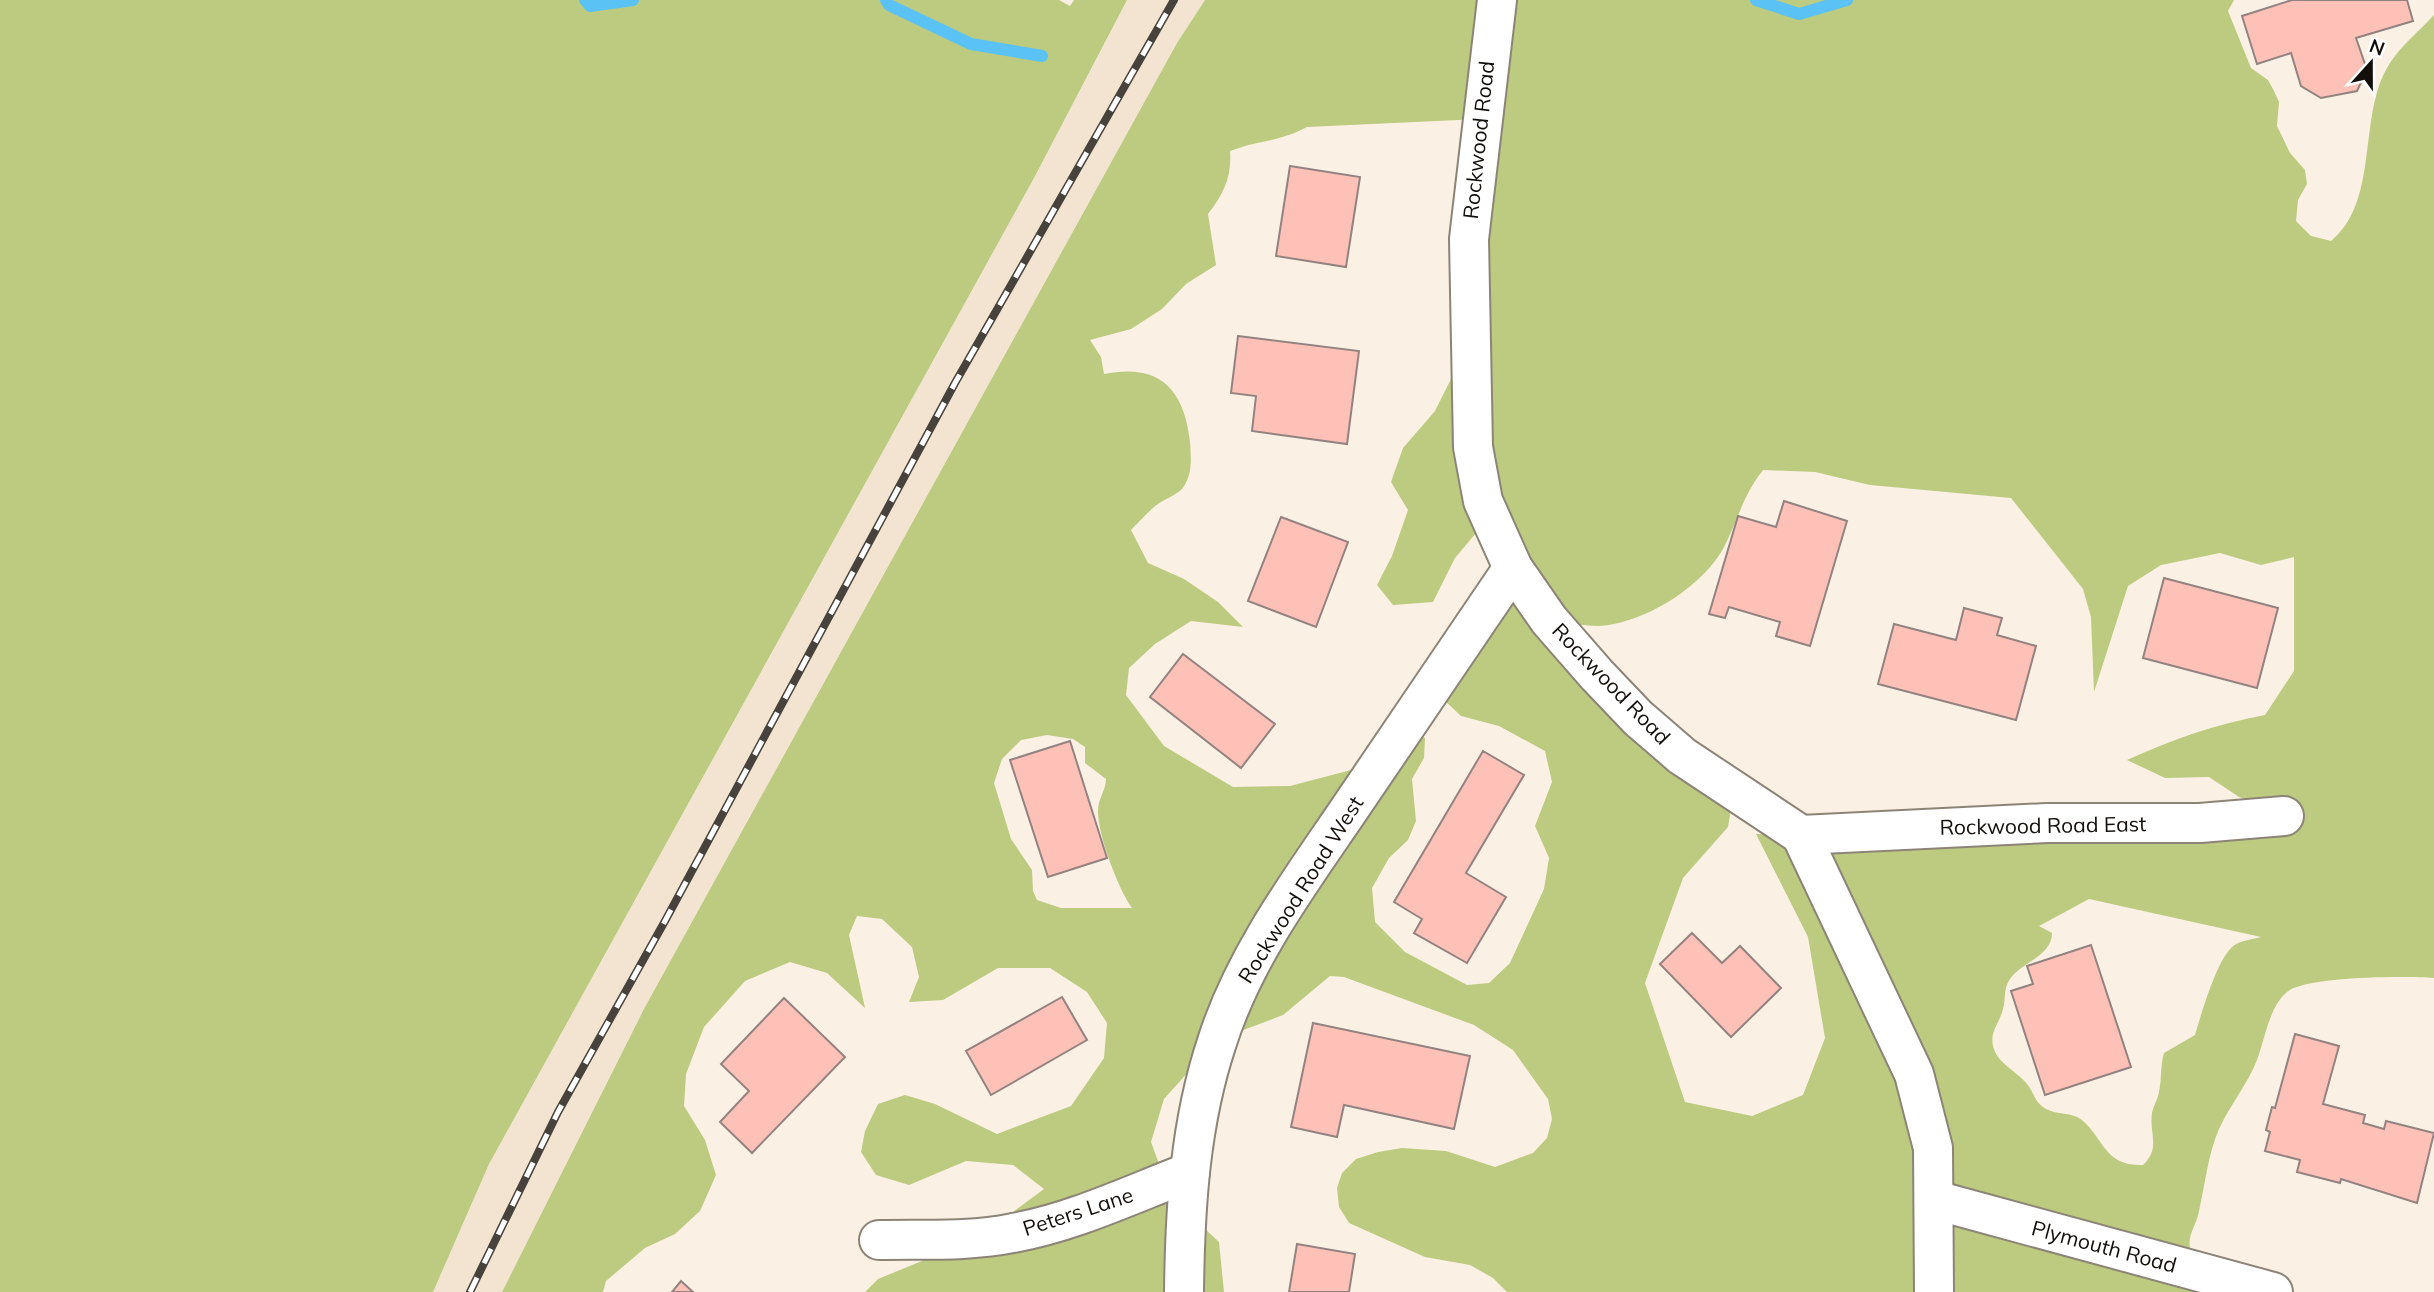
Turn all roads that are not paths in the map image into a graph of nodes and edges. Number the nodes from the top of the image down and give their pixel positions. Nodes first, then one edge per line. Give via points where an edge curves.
1 (1497, 0) edge
2 (1513, 568) junction
3 (2284, 816) dead end
4 (1801, 835) junction
5 (1190, 1172) junction
6 (1935, 1200) junction
7 (879, 1240) dead end
8 (1184, 1292) edge
9 (1934, 1292) edge
10 (2273, 1292) edge

1 - 2 street, Rockwood Road via 1469,239 1469,343 1473,447 1481,487
2 - 4 street, Rockwood Road via 1549,620 1638,718 1682,756
2 - 5 street, Rockwood Road West via 1251,962 1217,1040 1199,1109
3 - 4 street, Rockwood Road East via 2200,823 2048,823
4 - 6 street via 1914,1074 1933,1148
5 - 7 street, Peters Lane via 1055,1223 1013,1234
5 - 8 street, Rockwood Road West
6 - 9 street
6 - 10 street, Plymouth Road

